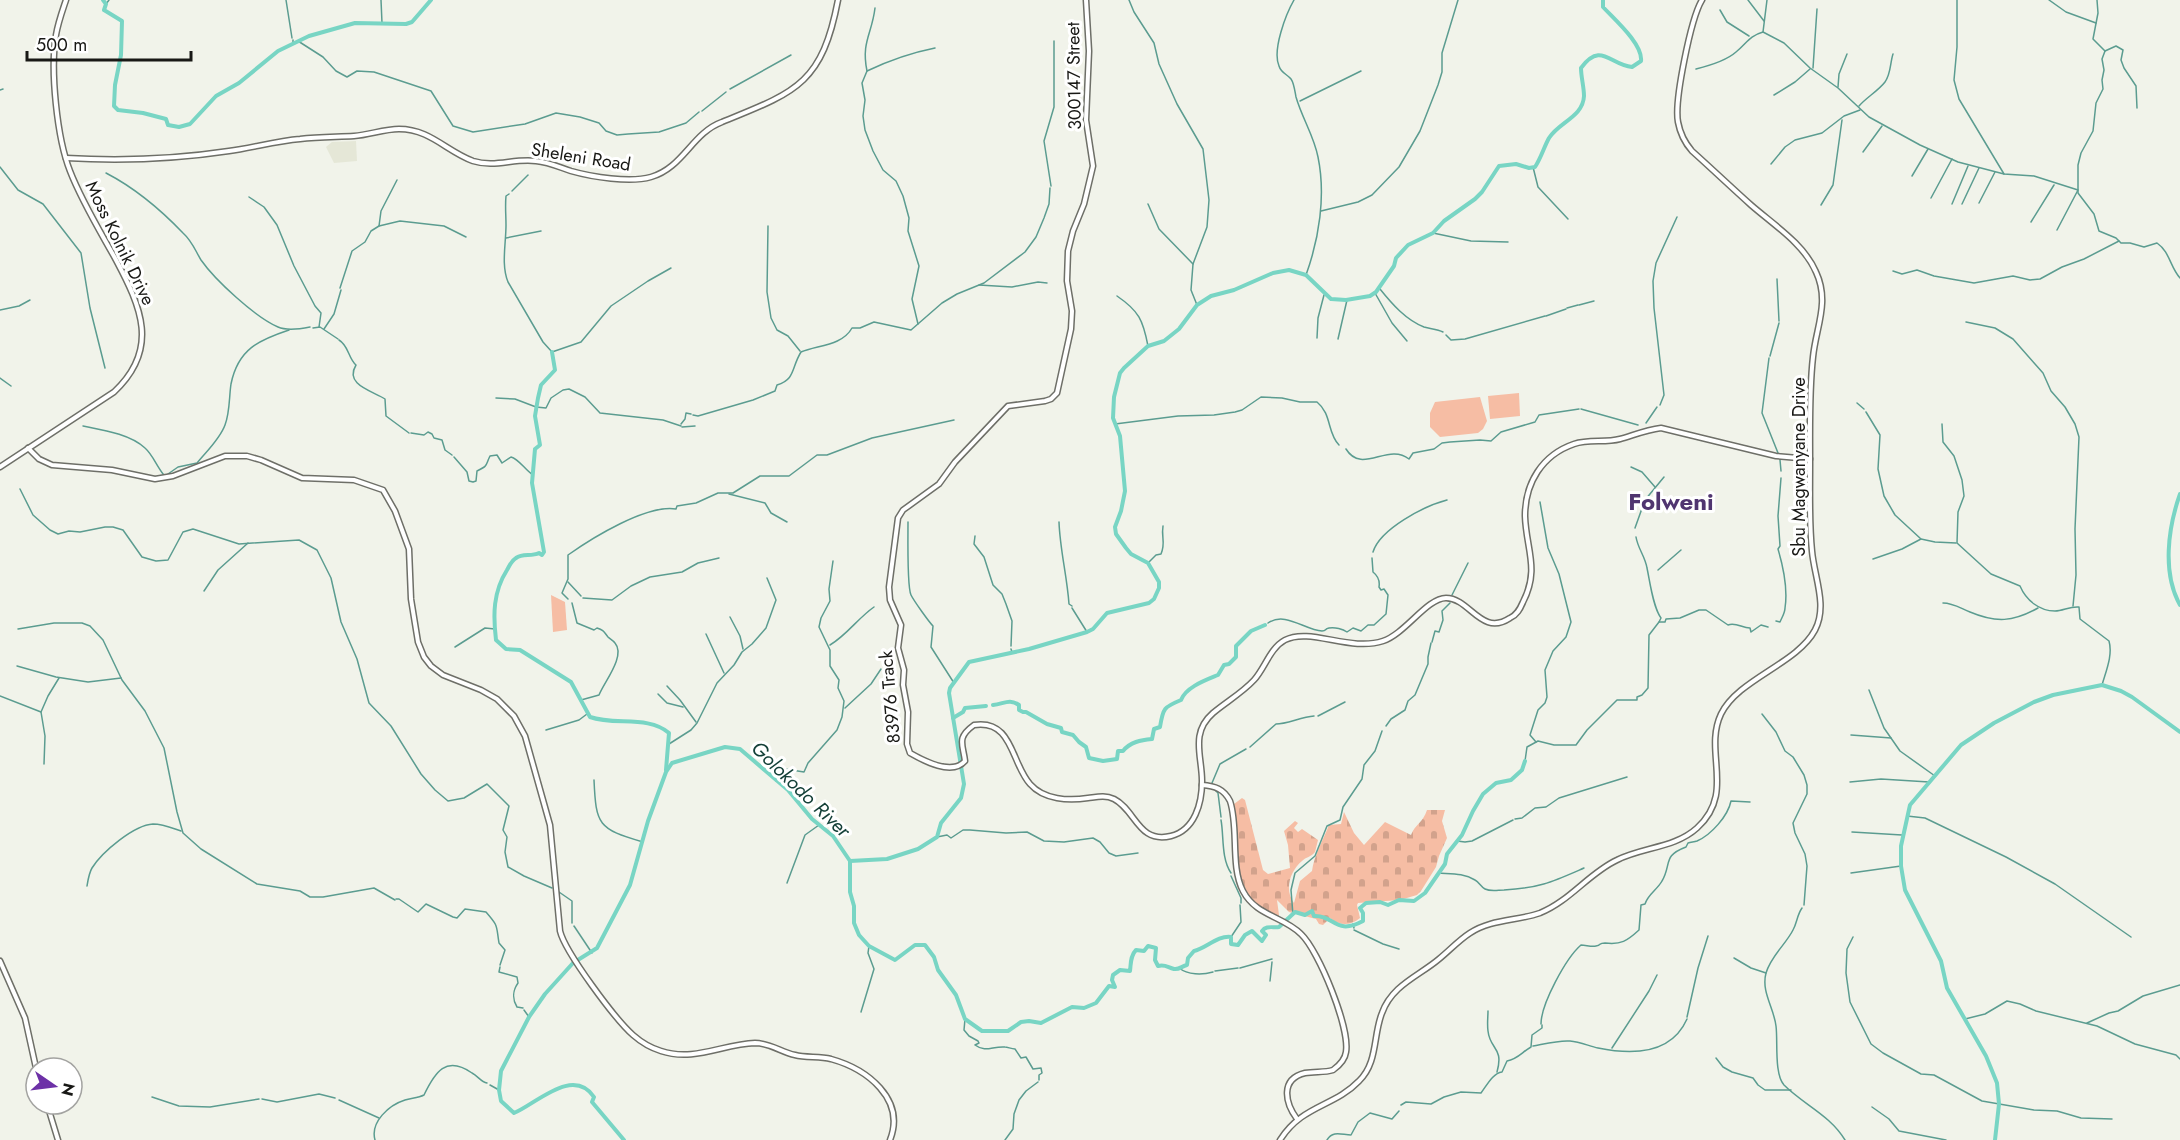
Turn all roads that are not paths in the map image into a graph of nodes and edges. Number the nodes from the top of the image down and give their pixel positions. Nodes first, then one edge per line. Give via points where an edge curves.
1 (66, 0) edge
2 (838, 0) edge
3 (1086, 0) edge
4 (1702, 0) edge
5 (66, 158) junction
6 (28, 448) junction
7 (1810, 459) junction
8 (0, 466) edge
9 (890, 600) joint
10 (1202, 785) junction
11 (0, 961) edge
12 (33, 1056) edge
13 (51, 1116) edge
14 (1297, 1119) junction
15 (58, 1140) edge
16 (890, 1140) edge
17 (1280, 1140) edge

1 - 5 street, Moss Kolnik Drive via 54,60
2 - 5 street, Sheleni Road via 825,51 800,83 778,99 712,126 679,161 650,177 591,176 536,161 477,162 425,133 399,129 221,152 150,158
3 - 9 street, 300147 Street via 1086,120 1093,166 1068,251 1066,281 1071,328 1057,393 1046,401 1008,406 939,484 903,510 896,524
4 - 7 street, Sbu Magwanyane Drive via 1691,30 1677,108 1679,127 1692,151 1798,247 1818,276 1823,300 1813,357
5 - 6 street, Moss Kolnik Drive via 136,299 142,320 142,343 130,373 112,394
6 - 8 street, Moss Kolnik Drive
6 - 16 street via 52,465 112,470 155,479 225,456 247,456 302,478 354,480 383,490 409,549 411,599 424,657 443,675 497,699 514,716 525,736 549,817 563,941 628,1030 659,1051 675,1054 693,1055 762,1044 799,1056 833,1060 869,1078 885,1092 894,1123
7 - 10 street via 1776,456 1661,428 1619,439 1571,445 1543,463 1530,484 1525,513 1532,577 1517,612 1506,621 1492,623 1456,600 1442,598 1433,601 1392,637 1367,645 1298,636 1279,644 1256,678 1209,718 1202,729 1198,743
7 - 14 street, Sbu Magwanyane Drive via 1811,547 1820,601 1819,620 1804,644 1734,697 1723,711 1716,734 1718,789 1706,818 1684,837 1612,862 1551,908 1485,925 1467,934 1390,997 1381,1014 1371,1062 1359,1082
9 - 10 street, 83976 Track via 901,625 898,648 904,670 910,753 940,766 960,765 965,761 961,743 966,733 974,725 984,725 1007,739 1022,773 1040,792 1066,800 1113,798 1141,828 1153,835 1171,836 1190,825 1197,814
10 - 14 street via 1218,788 1230,801 1238,876 1244,893 1258,909 1307,940 1340,1014 1345,1057 1334,1070 1302,1074 1291,1082 1287,1100
11 - 12 street via 25,1018
13 - 15 street
14 - 17 street, Sbu Magwanyane Drive

